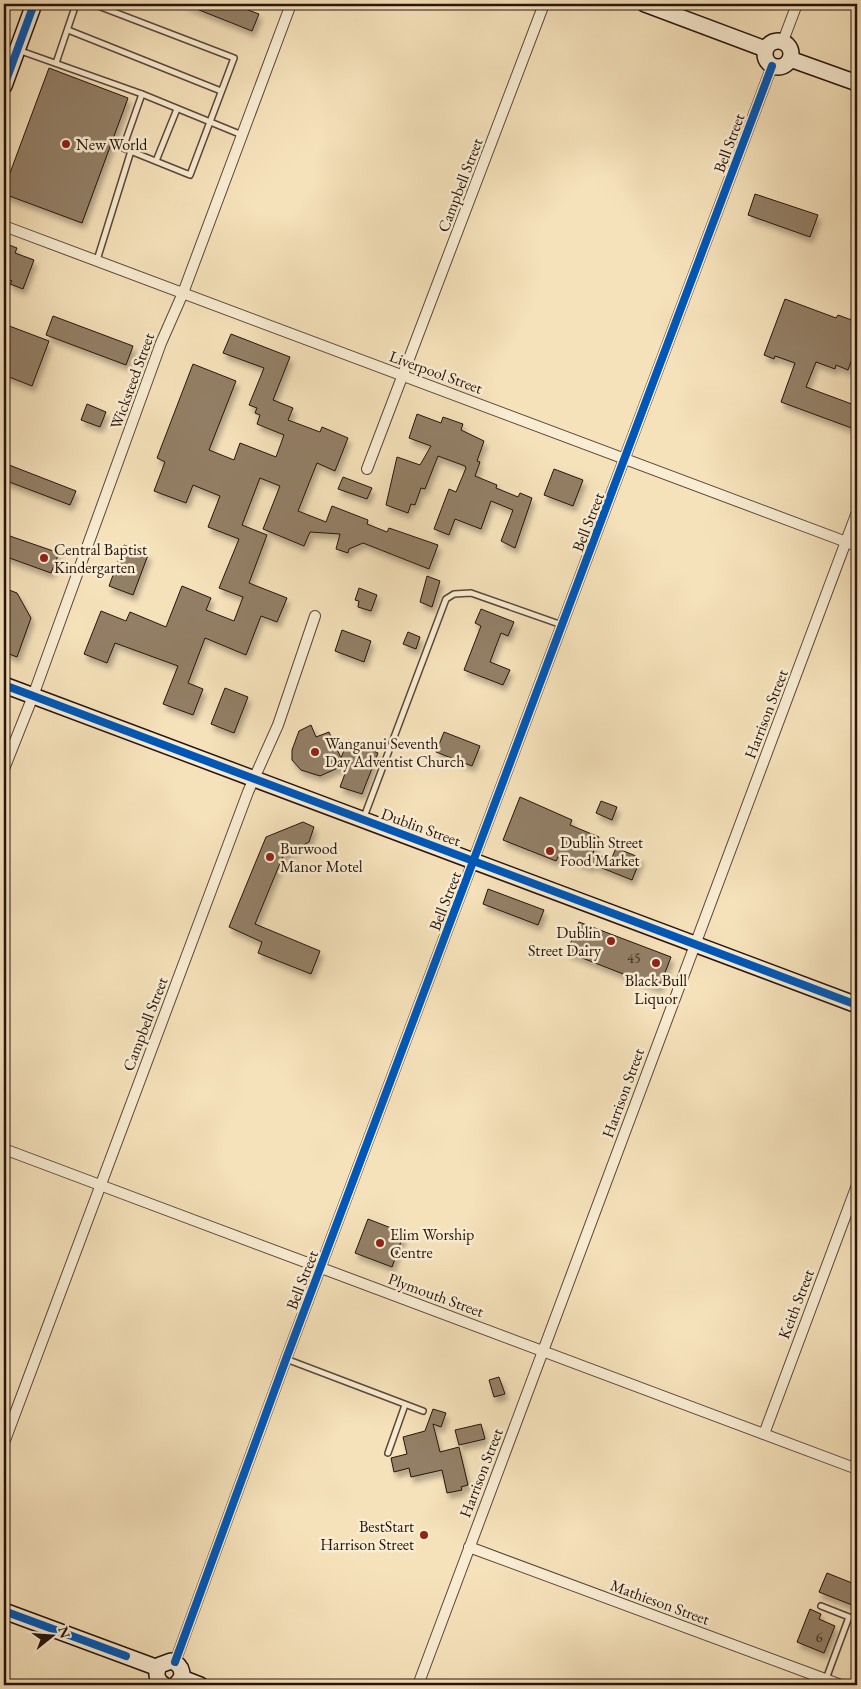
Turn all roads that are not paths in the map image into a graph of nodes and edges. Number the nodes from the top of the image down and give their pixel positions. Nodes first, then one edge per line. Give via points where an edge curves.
1 (34, 4) edge
2 (76, 4) edge
3 (93, 4) edge
4 (291, 4) edge
5 (544, 4) edge
6 (645, 4) edge
7 (797, 4) edge
8 (68, 30) junction
9 (783, 41) junction
10 (765, 48) junction
11 (17, 50) junction
12 (790, 59) junction
13 (56, 63) junction
14 (772, 66) junction
15 (857, 84) edge
16 (4, 86) edge
17 (222, 92) junction
18 (142, 94) junction
19 (176, 109) junction
20 (210, 123) junction
21 (242, 135) junction
22 (131, 151) junction
23 (156, 161) junction
24 (4, 226) edge
25 (97, 260) junction
26 (183, 293) junction
27 (402, 375) junction
28 (626, 459) junction
29 (367, 468) dead end
30 (857, 512) edge
31 (846, 542) junction
32 (857, 546) edge
33 (315, 616) dead end
34 (563, 626) junction
35 (4, 685) edge
36 (33, 696) junction
37 (4, 769) edge
38 (255, 780) junction
39 (363, 820) junction
40 (475, 862) junction
41 (695, 945) junction
42 (857, 1005) edge
43 (4, 1149) edge
44 (100, 1185) junction
45 (857, 1185) edge
46 (322, 1268) junction
47 (543, 1351) junction
48 (286, 1359) junction
49 (405, 1405) junction
50 (423, 1412) dead end
51 (764, 1434) junction
52 (4, 1443) edge
53 (388, 1453) dead end
54 (857, 1469) edge
55 (469, 1547) junction
56 (821, 1606) dead end
57 (4, 1612) edge
58 (175, 1662) junction
59 (158, 1668) junction
60 (826, 1680) junction
61 (178, 1682) edge
62 (164, 1685) edge
63 (200, 1685) edge
64 (418, 1685) edge
65 (841, 1685) edge

1 - 11 main road
2 - 8 lane
3 - 17 lane via 234,58
4 - 21 street, Wicksteed Street
5 - 27 street, Campbell Street
6 - 10 main road
7 - 9 street
8 - 13 lane
8 - 17 lane
9 - 10 main road via 774,40
9 - 12 main road via 791,50
10 - 14 main road via 766,60
11 - 13 lane
11 - 16 main road
12 - 14 main road via 785,65
12 - 15 main road
13 - 18 lane
14 - 28 street, Bell Street
17 - 20 lane
18 - 19 lane
18 - 22 lane via 123,148
19 - 20 lane
19 - 23 lane
20 - 21 lane
20 - 23 lane via 190,175
21 - 26 street, Wicksteed Street
22 - 23 lane
22 - 25 lane
24 - 25 street, Liverpool Street
25 - 26 street, Liverpool Street
26 - 27 street, Liverpool Street
26 - 36 street, Wicksteed Street via 161,343
27 - 28 street, Liverpool Street
27 - 29 street, Campbell Street
28 - 31 street, Liverpool Street
28 - 34 street, Bell Street
30 - 31 street, Harrison Street
31 - 32 street, Liverpool Street
31 - 41 street, Harrison Street
33 - 38 street, Campbell Street via 278,725
34 - 39 lane via 471,593 454,594 446,599
34 - 40 street, Bell Street
35 - 36 main road, Dublin Street
36 - 37 street, Wicksteed Street
36 - 38 main road, Dublin Street
38 - 39 main road, Dublin Street
38 - 44 street, Campbell Street
39 - 40 main road, Dublin Street
40 - 41 main road, Dublin Street
40 - 46 street, Bell Street
41 - 42 main road, Dublin Street
41 - 47 street, Harrison Street
43 - 44 street, Plymouth Street
44 - 46 street, Plymouth Street
44 - 52 street, Campbell Street
45 - 51 street, Keith Street
46 - 47 street, Plymouth Street
46 - 48 street, Bell Street
47 - 51 street, Plymouth Street
47 - 55 street, Harrison Street
48 - 49 lane
48 - 58 street, Bell Street
49 - 50 lane
49 - 53 lane
51 - 54 street, Plymouth Street
55 - 60 street, Mathieson Street
55 - 64 street, Harrison Street
56 - 60 lane via 849,1617
57 - 59 main road
58 - 59 main road via 167,1661
58 - 61 main road via 182,1671
59 - 62 main road via 157,1676
60 - 65 street, Mathieson Street
61 - 63 main road

